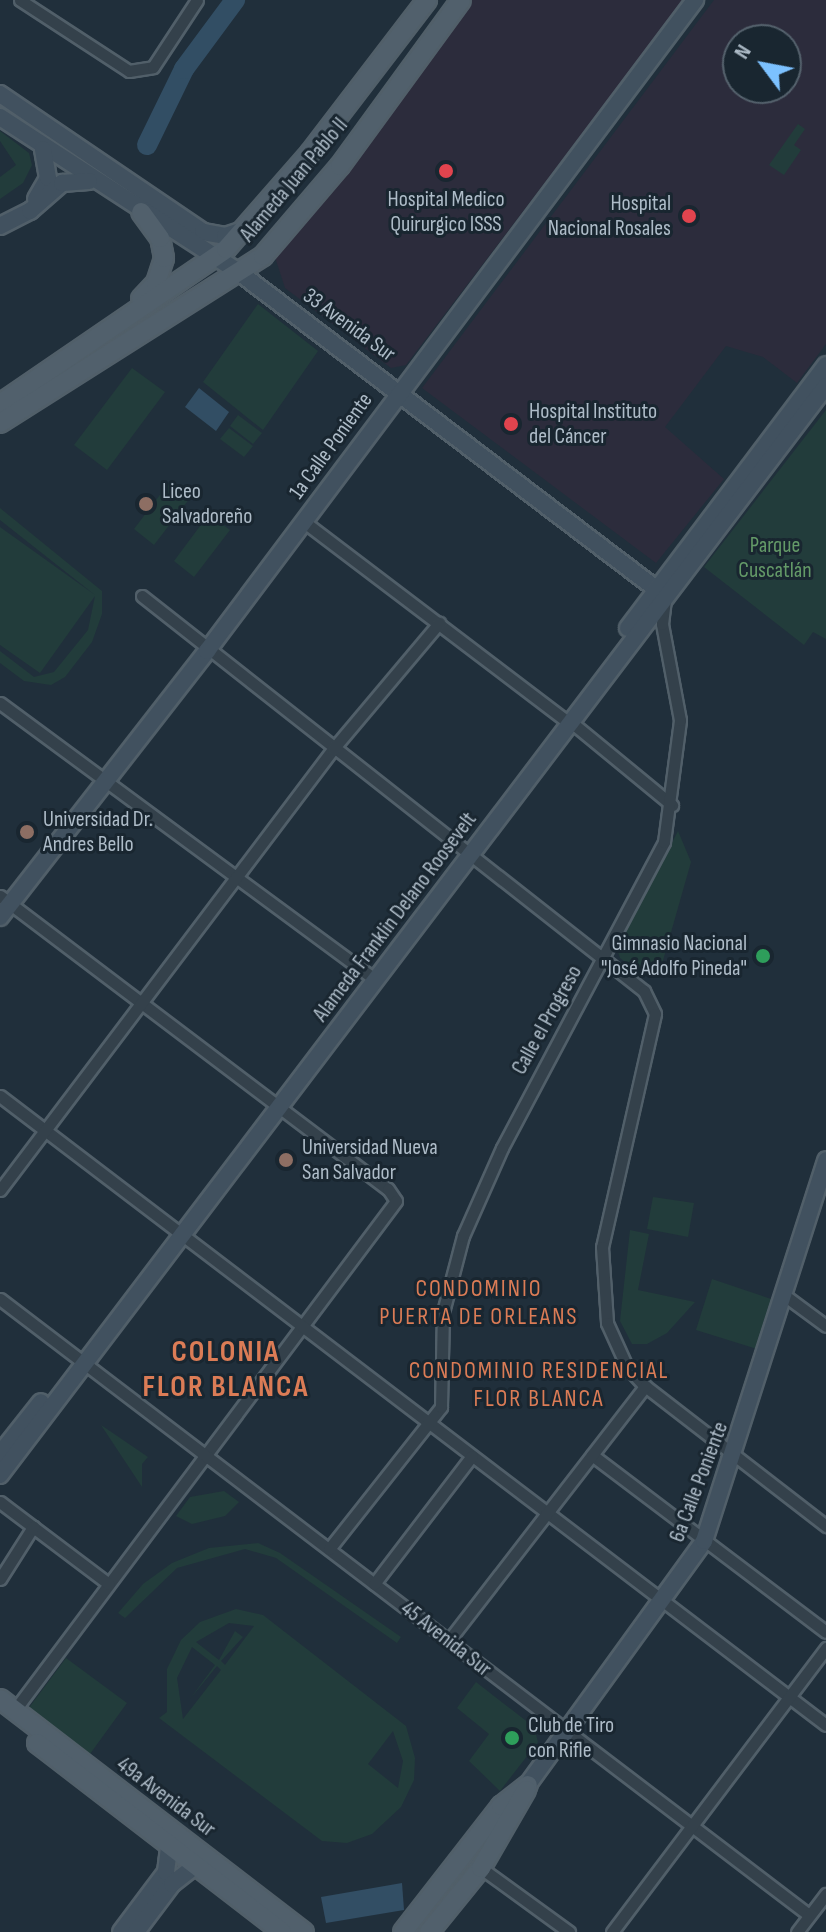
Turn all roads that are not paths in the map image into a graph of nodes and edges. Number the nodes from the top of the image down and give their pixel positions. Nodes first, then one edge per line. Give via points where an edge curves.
1 (20, 0) edge
2 (197, 0) edge
3 (427, 0) edge
4 (434, 0) edge
5 (454, 0) edge
6 (461, 0) edge
7 (695, 0) edge
8 (0, 94) edge
9 (0, 117) edge
10 (44, 125) junction
11 (50, 154) junction
12 (94, 182) junction
13 (53, 190) junction
14 (141, 212) junction
15 (21, 213) junction
16 (0, 226) edge
17 (247, 228) junction
18 (221, 254) junction
19 (240, 273) junction
20 (123, 317) junction
21 (826, 365) edge
22 (826, 386) edge
23 (400, 390) junction
24 (0, 404) edge
25 (0, 423) edge
26 (303, 521) junction
27 (661, 593) junction
28 (142, 596) dead end
29 (439, 623) junction
30 (207, 651) junction
31 (0, 703) edge
32 (567, 720) junction
33 (333, 749) junction
34 (107, 781) junction
35 (672, 805) junction
36 (468, 850) junction
37 (238, 878) junction
38 (3, 906) edge
39 (606, 957) junction
40 (372, 977) junction
41 (143, 1006) junction
42 (0, 1096) edge
43 (274, 1105) junction
44 (44, 1130) junction
45 (826, 1160) edge
46 (0, 1190) edge
47 (177, 1232) junction
48 (784, 1295) junction
49 (0, 1299) edge
50 (826, 1326) edge
51 (304, 1329) junction
52 (80, 1360) junction
53 (645, 1386) junction
54 (427, 1422) junction
55 (0, 1454) edge
56 (592, 1455) junction
57 (207, 1456) junction
58 (472, 1456) junction
59 (734, 1456) junction
60 (0, 1475) edge
61 (0, 1502) edge
62 (547, 1513) junction
63 (826, 1526) edge
64 (33, 1527) junction
65 (704, 1541) junction
66 (329, 1549) junction
67 (0, 1579) edge
68 (109, 1584) junction
69 (374, 1584) junction
70 (663, 1603) junction
71 (826, 1632) edge
72 (449, 1640) junction
73 (826, 1648) edge
74 (789, 1697) junction
75 (5, 1708) edge
76 (826, 1725) edge
77 (565, 1733) junction
78 (528, 1785) junction
79 (691, 1824) junction
80 (484, 1844) junction
81 (169, 1848) junction
82 (194, 1867) junction
83 (481, 1868) junction
84 (826, 1894) edge
85 (809, 1915) junction
86 (121, 1932) edge
87 (136, 1932) edge
88 (282, 1932) edge
89 (304, 1932) edge
90 (403, 1932) edge
91 (410, 1932) edge
92 (421, 1932) edge
93 (429, 1932) edge
94 (569, 1932) edge
95 (612, 1932) edge
96 (797, 1932) edge

1 - 2 street via 129,71 153,67
3 - 17 main road, Alameda Juan Pablo II
4 - 18 main road via 284,197 242,243
5 - 19 main road via 368,117
6 - 19 main road, Alameda Juan Pablo II via 311,202 263,256
7 - 23 street, 1a Calle Poniente
8 - 10 street
9 - 11 street, 33 Avenida Sur
10 - 11 street
10 - 17 street via 203,232 225,236
11 - 12 street, 33 Avenida Sur
11 - 13 street
11 - 15 street via 48,178
12 - 13 street via 69,180
12 - 14 street, 33 Avenida Sur
13 - 15 street
14 - 18 street, 33 Avenida Sur
14 - 20 main road via 160,238 164,265 156,283
15 - 16 street
17 - 18 main road, Alameda Juan Pablo II
18 - 19 street, 33 Avenida Sur
18 - 20 main road, Alameda Juan Pablo II
19 - 23 street, 33 Avenida Sur
19 - 25 main road, Alameda Juan Pablo II via 106,352
20 - 24 main road, Alameda Juan Pablo II
21 - 27 street, Alameda Franklin Delano Roosevelt
22 - 27 street, Alameda Franklin Delano Roosevelt
23 - 26 street, 1a Calle Poniente
23 - 27 street, 33 Avenida Sur
26 - 29 street
26 - 30 street, 1a Calle Poniente
27 - 32 street, Alameda Franklin Delano Roosevelt
27 - 35 street, Calle el Progreso via 680,720
28 - 30 street
29 - 32 street
29 - 33 street
30 - 33 street
30 - 34 street, 1a Calle Poniente
31 - 34 street
32 - 35 street
32 - 36 street, Alameda Franklin Delano Roosevelt
33 - 36 street
33 - 37 street
34 - 37 street
34 - 38 street, 1a Calle Poniente
35 - 39 street, Calle el Progreso via 664,842
36 - 39 street
36 - 40 street, Alameda Franklin Delano Roosevelt
37 - 40 street
37 - 41 street
38 - 41 street
39 - 53 street via 644,991 655,1014 602,1247 601,1285 610,1331 627,1367
39 - 54 street, Calle el Progreso via 502,1148 463,1236 442,1321 441,1407
40 - 43 street, Alameda Franklin Delano Roosevelt
41 - 43 street
41 - 44 street
42 - 44 street
43 - 47 street, Alameda Franklin Delano Roosevelt
43 - 51 street via 396,1197 395,1209
44 - 46 street
44 - 47 street
45 - 48 street, 6a Calle Poniente
47 - 51 street
47 - 52 street, Alameda Franklin Delano Roosevelt
48 - 50 street
48 - 59 street, 6a Calle Poniente
49 - 52 street, 45 Avenida Sur
51 - 54 street
51 - 57 street
52 - 55 street, Alameda Franklin Delano Roosevelt
52 - 57 street, 45 Avenida Sur
52 - 60 street, Alameda Franklin Delano Roosevelt
53 - 56 street
53 - 59 street
54 - 58 street
54 - 66 street
56 - 62 street
56 - 65 street
57 - 66 street, 45 Avenida Sur
57 - 68 street
58 - 62 street
58 - 69 street
59 - 63 street
59 - 65 street, 6a Calle Poniente
61 - 64 street
62 - 70 street
62 - 72 street
64 - 67 street
64 - 68 street
65 - 70 street, 6a Calle Poniente
65 - 71 street
66 - 69 street, 45 Avenida Sur
68 - 75 street
69 - 72 street, 45 Avenida Sur
70 - 74 street
70 - 77 street, 6a Calle Poniente
72 - 77 street, 45 Avenida Sur
73 - 74 street
74 - 76 street
74 - 79 street
75 - 81 main road, 49a Avenida Sur
75 - 89 main road, 49a Avenida Sur
77 - 78 street, 6a Calle Poniente
77 - 79 street, 45 Avenida Sur
78 - 80 street, 6a Calle Poniente
78 - 83 main road
78 - 90 main road via 501,1806
79 - 85 street, 45 Avenida Sur
79 - 95 street
80 - 91 street, 6a Calle Poniente
80 - 92 street, 6a Calle Poniente
81 - 82 main road, 49a Avenida Sur
81 - 86 street via 166,1872
82 - 87 street via 172,1884
82 - 88 main road, 49a Avenida Sur
83 - 93 main road
83 - 94 street
84 - 85 street
85 - 96 street

